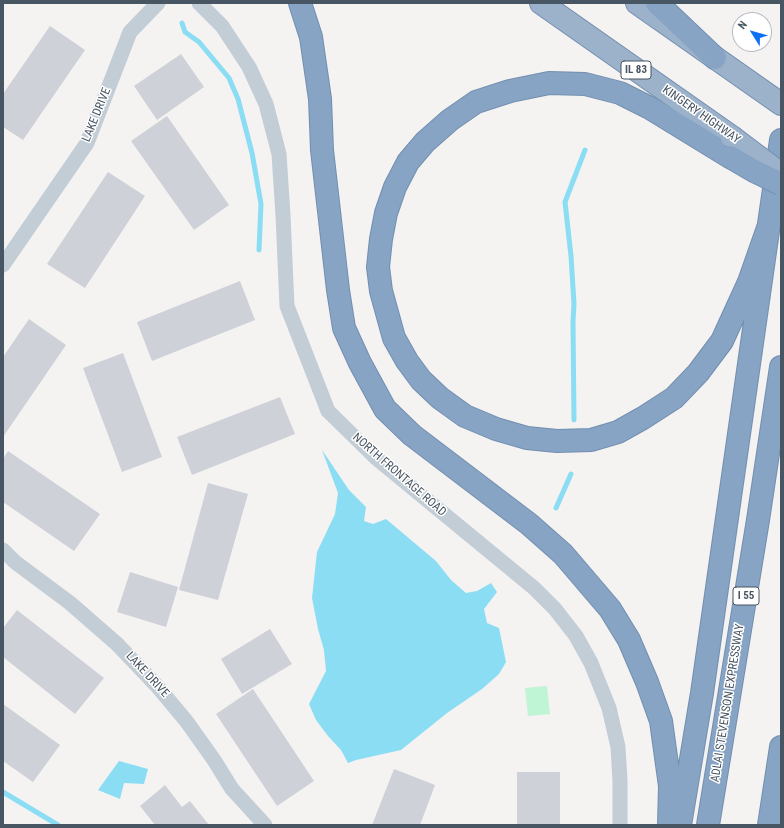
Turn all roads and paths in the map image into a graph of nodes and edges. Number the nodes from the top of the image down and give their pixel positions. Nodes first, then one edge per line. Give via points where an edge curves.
1 (158, 3) edge
2 (199, 3) edge
3 (300, 3) edge
4 (541, 3) edge
5 (637, 3) edge
6 (657, 3) edge
7 (715, 58) junction
8 (781, 104) edge
9 (781, 140) edge
10 (731, 147) junction
11 (781, 174) edge
12 (781, 184) edge
13 (768, 228) junction
14 (3, 265) edge
15 (781, 367) edge
16 (3, 550) edge
17 (781, 747) edge
18 (265, 825) edge
19 (620, 825) edge
20 (669, 825) edge
21 (680, 825) edge
22 (708, 825) edge
23 (769, 825) edge

1 - 14 street, LAKE DRIVE via 130,32 87,143
2 - 19 street, NORTH FRONTAGE ROAD via 226,32 249,67 266,104 278,154 284,215 287,306 328,411 376,458 534,588 576,636 591,663 606,702 618,747
3 - 20 highway via 310,37 320,99 322,150 344,328 385,409 412,435 534,528 563,554 610,609 629,640 661,721 670,786
4 - 10 highway, KINGERY HIGHWAY / IL 83
5 - 7 highway
6 - 7 highway
7 - 8 highway
9 - 13 highway
10 - 11 highway, KINGERY HIGHWAY / IL 83, bridge
10 - 12 highway, bridge via 754,171
10 - 13 highway via 620,93 585,84 548,83 476,102 425,142 408,162 395,187 381,239 379,273 381,291 394,338 421,380 465,416 526,438 557,442 591,440 618,432 643,418 674,398 698,373 722,341 749,282
13 - 21 highway via 702,693
15 - 22 highway, ADLAI STEVENSON EXPRESSWAY / I 55
16 - 18 street, LAKE DRIVE via 117,644 187,722 232,790
17 - 23 highway

